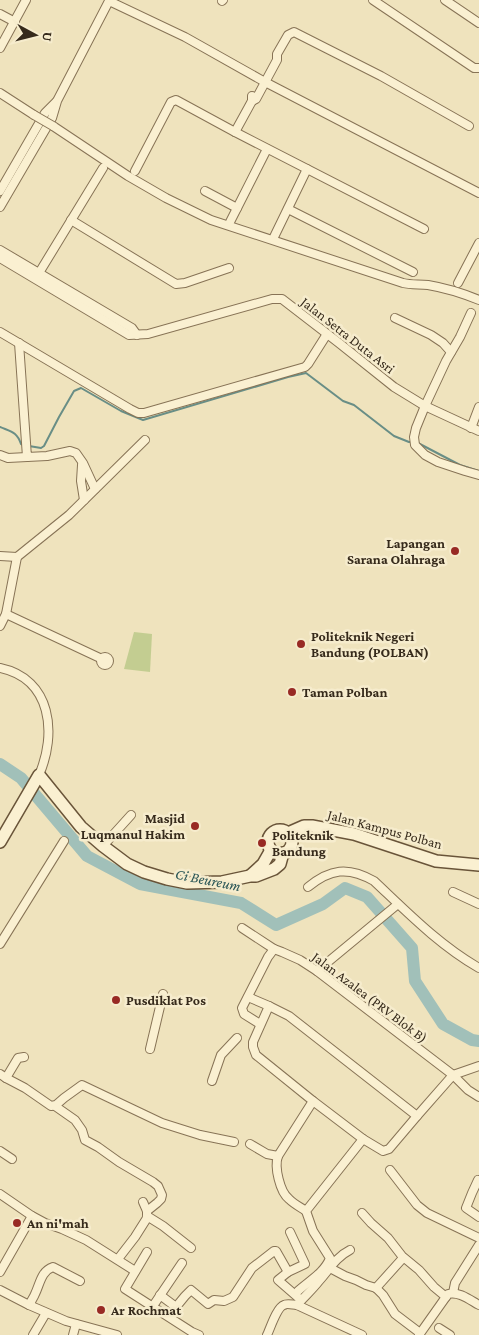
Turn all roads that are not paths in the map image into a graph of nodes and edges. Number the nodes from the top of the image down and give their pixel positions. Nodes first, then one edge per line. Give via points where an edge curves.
1 (26, 0) edge
2 (109, 0) edge
3 (373, 0) edge
4 (450, 1) edge
5 (0, 14) edge
6 (15, 22) junction
7 (479, 23) edge
8 (0, 48) edge
9 (479, 68) edge
10 (263, 80) junction
11 (0, 93) edge
12 (469, 126) dead end
13 (235, 132) junction
14 (37, 136) junction
15 (267, 149) junction
16 (104, 168) dead end
17 (308, 169) junction
18 (134, 170) dead end
19 (0, 191) edge
20 (205, 192) dead end
21 (479, 192) edge
22 (0, 207) edge
23 (237, 208) junction
24 (288, 209) junction
25 (71, 220) junction
26 (230, 222) dead end
27 (424, 229) dead end
28 (274, 237) dead end
29 (479, 243) edge
30 (0, 250) edge
31 (0, 258) edge
32 (19, 266) junction
33 (229, 268) dead end
34 (413, 272) dead end
35 (39, 273) junction
36 (458, 283) dead end
37 (54, 286) junction
38 (479, 300) edge
39 (471, 313) dead end
40 (394, 318) dead end
41 (0, 332) edge
42 (327, 334) junction
43 (19, 343) junction
44 (451, 352) junction
45 (424, 406) junction
46 (479, 407) edge
47 (470, 428) junction
48 (479, 431) edge
49 (145, 440) dead end
50 (0, 455) edge
51 (27, 457) junction
52 (83, 463) junction
53 (479, 475) edge
54 (95, 489) junction
55 (84, 500) junction
56 (0, 556) edge
57 (17, 557) junction
58 (6, 614) junction
59 (0, 626) edge
60 (102, 659) dead end
61 (0, 668) edge
62 (37, 779) junction
63 (131, 815) dead end
64 (290, 837) junction
65 (64, 841) dead end
66 (0, 842) edge
67 (103, 846) junction
68 (271, 850) junction
69 (284, 853) junction
70 (479, 865) edge
71 (250, 876) junction
72 (308, 887) dead end
73 (453, 892) dead end
74 (398, 904) junction
75 (479, 904) edge
76 (242, 928) dead end
77 (0, 944) edge
78 (274, 949) junction
79 (479, 968) edge
80 (317, 971) junction
81 (163, 994) dead end
82 (248, 997) junction
83 (269, 1006) junction
84 (260, 1024) junction
85 (237, 1038) dead end
86 (150, 1049) dead end
87 (24, 1057) dead end
88 (479, 1066) edge
89 (453, 1075) junction
90 (3, 1076) edge
91 (212, 1081) dead end
92 (479, 1097) edge
93 (313, 1102) junction
94 (55, 1106) junction
95 (417, 1116) junction
96 (363, 1139) junction
97 (234, 1142) dead end
98 (250, 1144) dead end
99 (0, 1151) edge
100 (278, 1156) junction
101 (12, 1159) dead end
102 (390, 1170) dead end
103 (478, 1180) edge
104 (0, 1194) edge
105 (143, 1202) dead end
106 (306, 1211) junction
107 (362, 1213) dead end
108 (147, 1214) junction
109 (32, 1216) junction
110 (479, 1217) edge
111 (290, 1232) dead end
112 (479, 1238) edge
113 (479, 1246) edge
114 (191, 1248) dead end
115 (350, 1250) dead end
116 (147, 1252) dead end
117 (403, 1258) junction
118 (118, 1259) junction
119 (182, 1263) dead end
120 (330, 1268) junction
121 (135, 1271) junction
122 (0, 1272) edge
123 (288, 1272) junction
124 (80, 1281) dead end
125 (376, 1288) junction
126 (0, 1290) edge
127 (298, 1291) dead end
128 (160, 1295) junction
129 (449, 1295) junction
130 (299, 1303) junction
131 (29, 1304) junction
132 (479, 1305) edge
133 (153, 1306) junction
134 (46, 1313) junction
135 (76, 1324) junction
136 (439, 1328) dead end
137 (99, 1333) edge
138 (420, 1334) edge
139 (33, 1335) edge
140 (73, 1335) edge
141 (117, 1335) edge
142 (199, 1335) edge
143 (268, 1335) edge
144 (362, 1335) edge
145 (450, 1335) edge

1 - 6 street
2 - 10 street
2 - 14 street via 57,101 45,114
3 - 9 street via 474,68
4 - 7 street
5 - 6 street
6 - 8 street
10 - 12 street via 277,60 288,35 294,32
10 - 13 street
10 - 21 street
11 - 38 street, bridge via 128,176 212,220 403,283 425,284
13 - 15 street
13 - 18 street via 173,100
14 - 19 street
14 - 22 street
15 - 17 street
15 - 23 street
16 - 25 street
17 - 24 street
17 - 27 street
20 - 23 street
23 - 26 street
24 - 28 street
24 - 34 street
25 - 33 street via 176,284
25 - 35 street
29 - 36 street
30 - 32 street, Jalan Setra Duta Asri
31 - 32 street, Jalan Setra Duta Asri
32 - 35 street, Jalan Setra Duta Asri
32 - 37 street, Jalan Setra Duta Asri
35 - 37 street, Jalan Setra Duta Asri
37 - 42 street, Jalan Setra Duta Asri via 132,328 137,335 279,299 285,300
39 - 44 street
40 - 44 street via 431,335
41 - 43 street
42 - 43 street via 305,367 144,413 130,409
42 - 45 street, Jalan Setra Duta Asri via 394,387
43 - 51 street
44 - 45 street
45 - 47 street, Jalan Setra Duta Asri
45 - 53 street via 416,428 415,445 425,456
46 - 47 street
47 - 48 street, Jalan Setra Duta Asri
49 - 54 street
50 - 51 street
51 - 52 street via 70,451 76,453
52 - 54 street
52 - 55 street
54 - 55 street
55 - 57 street
56 - 57 street
57 - 58 street
58 - 59 street
58 - 60 street
61 - 62 street via 21,674 46,707 49,735
62 - 66 street
62 - 67 street
63 - 67 street
64 - 68 street via 280,829 273,831 268,840
64 - 69 street via 291,847
64 - 70 street, Jalan Kampus Polban via 304,826 312,826 354,834 436,861
65 - 77 street
67 - 71 street via 127,864 167,879 187,883 222,882
68 - 69 street
68 - 71 street via 263,864
69 - 71 street via 274,869
72 - 74 street via 330,873 350,872 374,881
73 - 75 street
74 - 79 street via 435,937
74 - 80 street
76 - 78 street, Jalan Azalea (PRV Blok B)
78 - 80 street, Jalan Azalea (PRV Blok B)
78 - 82 street
80 - 89 street, Jalan Azalea (PRV Blok B)
81 - 86 street
82 - 83 street
82 - 84 street via 242,1010
83 - 84 street
83 - 95 street via 289,1016
84 - 93 street via 253,1042 256,1055
85 - 91 street via 221,1055
87 - 90 street via 18,1058
88 - 89 street
89 - 92 street, Jalan Azalea (PRV Blok B)
89 - 95 street
90 - 94 street via 43,1102
93 - 96 street
93 - 100 street
94 - 97 street via 82,1085 162,1123
94 - 108 street via 75,1120 85,1140 158,1186 162,1199
95 - 96 street via 388,1150 380,1150
96 - 106 street
98 - 100 street
99 - 101 street
100 - 106 street via 276,1167 284,1194
102 - 112 street via 427,1213
103 - 110 street via 466,1208
104 - 109 street
105 - 108 street
106 - 127 street via 317,1240 330,1258 328,1264
107 - 117 street
108 - 114 street
108 - 118 street
109 - 118 street via 76,1235
109 - 122 street
111 - 123 street via 304,1264
113 - 129 street
115 - 120 street
116 - 121 street
117 - 125 street
117 - 129 street via 434,1287
118 - 121 street
119 - 128 street
120 - 125 street
120 - 130 street
121 - 133 street via 125,1289
123 - 128 street via 274,1251 252,1268 234,1297 224,1301 214,1300 208,1304 191,1290 175,1306
123 - 130 street via 278,1280
124 - 131 street via 53,1267 48,1269
125 - 138 street via 394,1314
126 - 131 street
128 - 133 street
129 - 132 street via 459,1294
129 - 138 street
130 - 143 street via 280,1307
130 - 144 street
131 - 134 street
133 - 142 street
134 - 135 street
134 - 139 street
135 - 137 street via 83,1324
135 - 140 street
136 - 145 street
137 - 141 street

